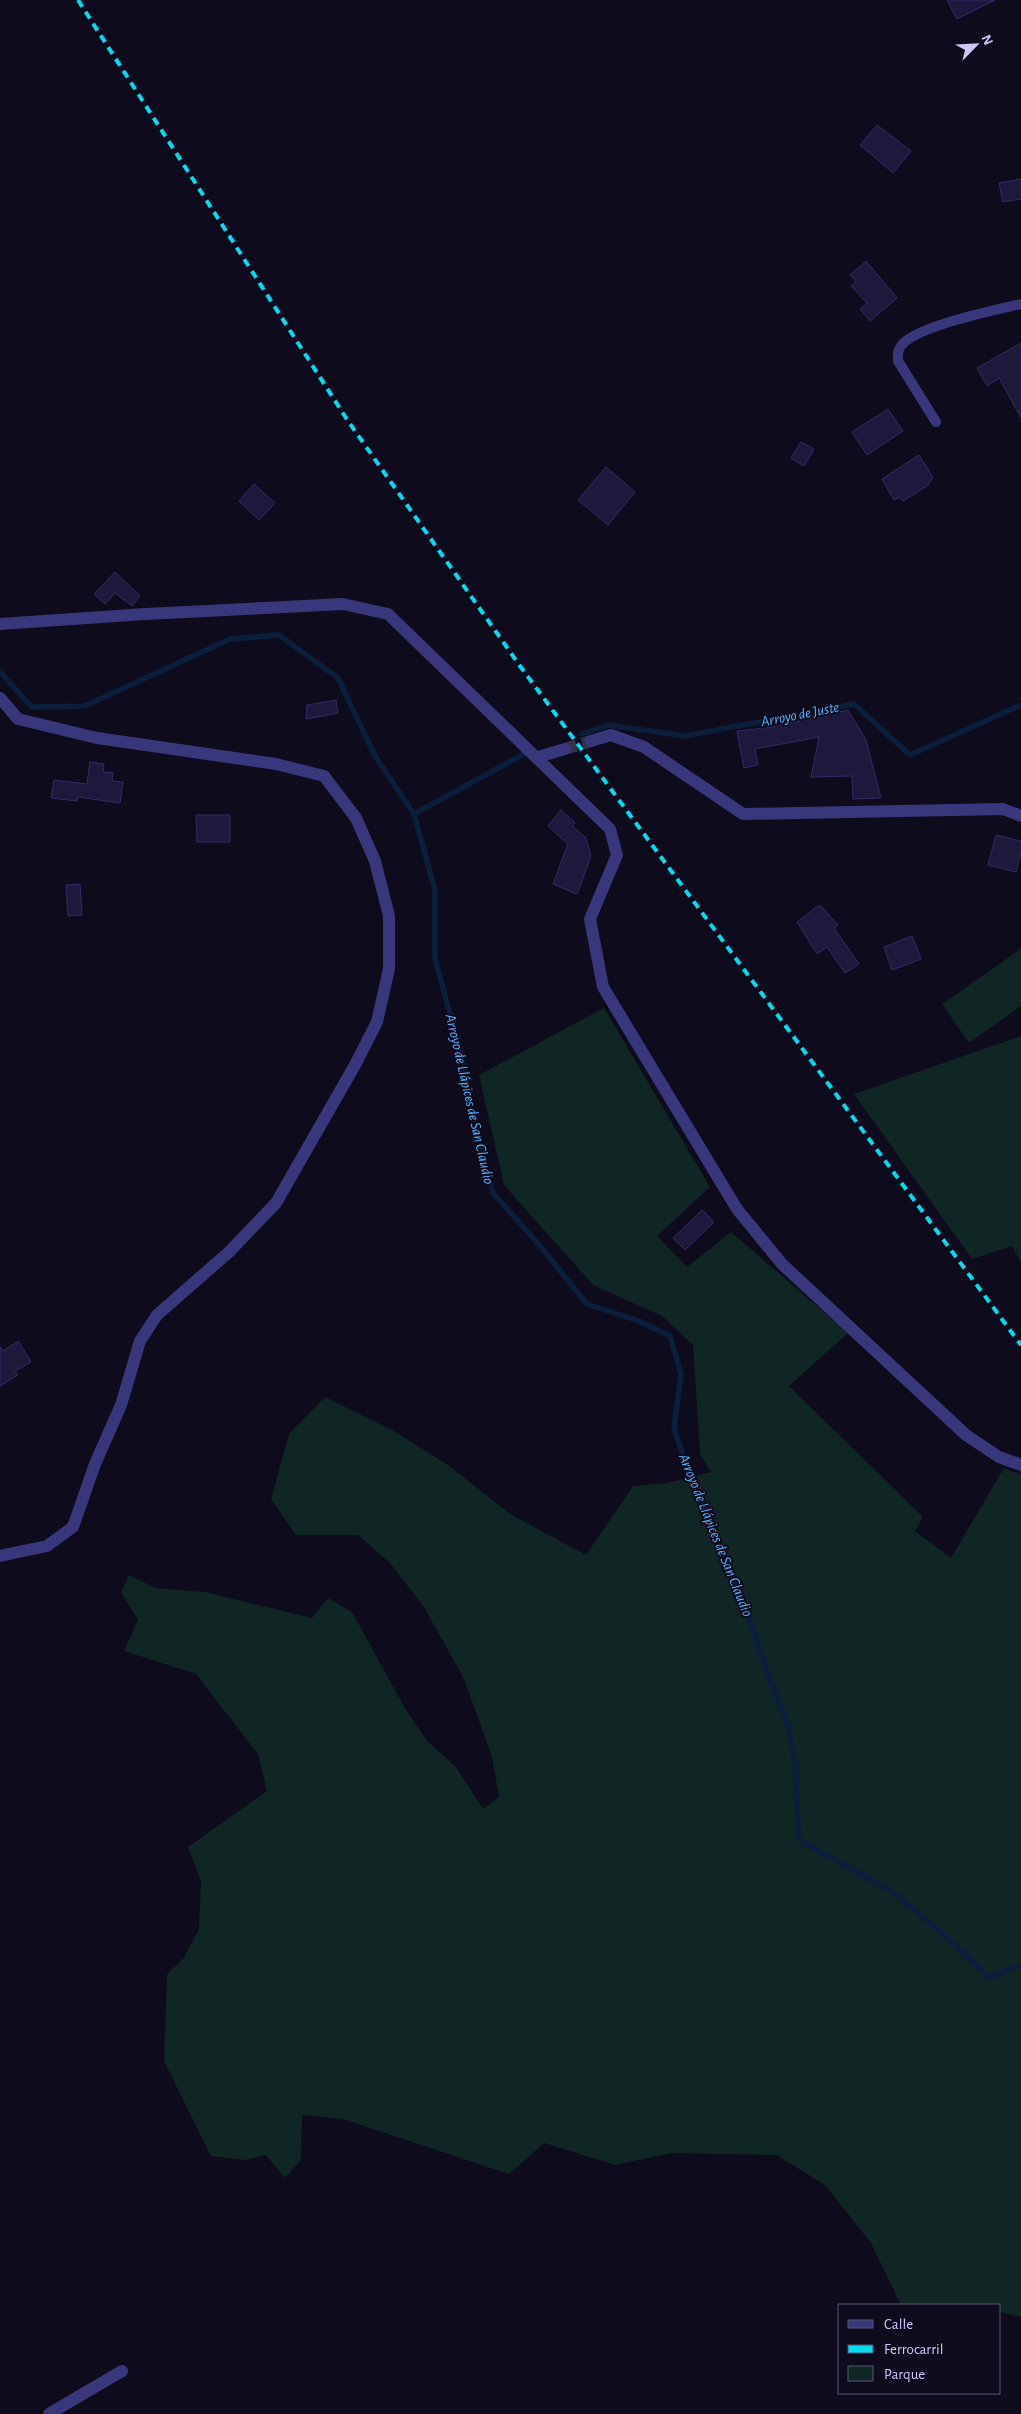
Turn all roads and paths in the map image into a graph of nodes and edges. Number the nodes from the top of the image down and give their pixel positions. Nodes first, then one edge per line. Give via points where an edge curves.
1 (1021, 304) edge
2 (936, 422) dead end
3 (0, 624) edge
4 (0, 698) edge
5 (591, 741) tunnel mouth
6 (565, 749) tunnel mouth
7 (538, 758) junction
8 (1021, 816) edge
9 (1021, 1465) edge
10 (0, 1556) edge
11 (122, 2371) dead end
12 (49, 2414) edge

1 - 2 lane via 933,327 902,344 898,360
3 - 7 street via 343,604 388,614
4 - 10 street via 18,719 71,732 276,764 324,776 356,818 376,860 389,916 389,969 377,1022 276,1203 228,1252 157,1315 140,1341 121,1405 72,1527 47,1546
5 - 8 street via 611,735 644,747 743,814 1003,809
6 - 7 street
7 - 9 street via 610,829 617,855 590,919 603,987 737,1209 782,1264 966,1435 999,1457
11 - 12 street

